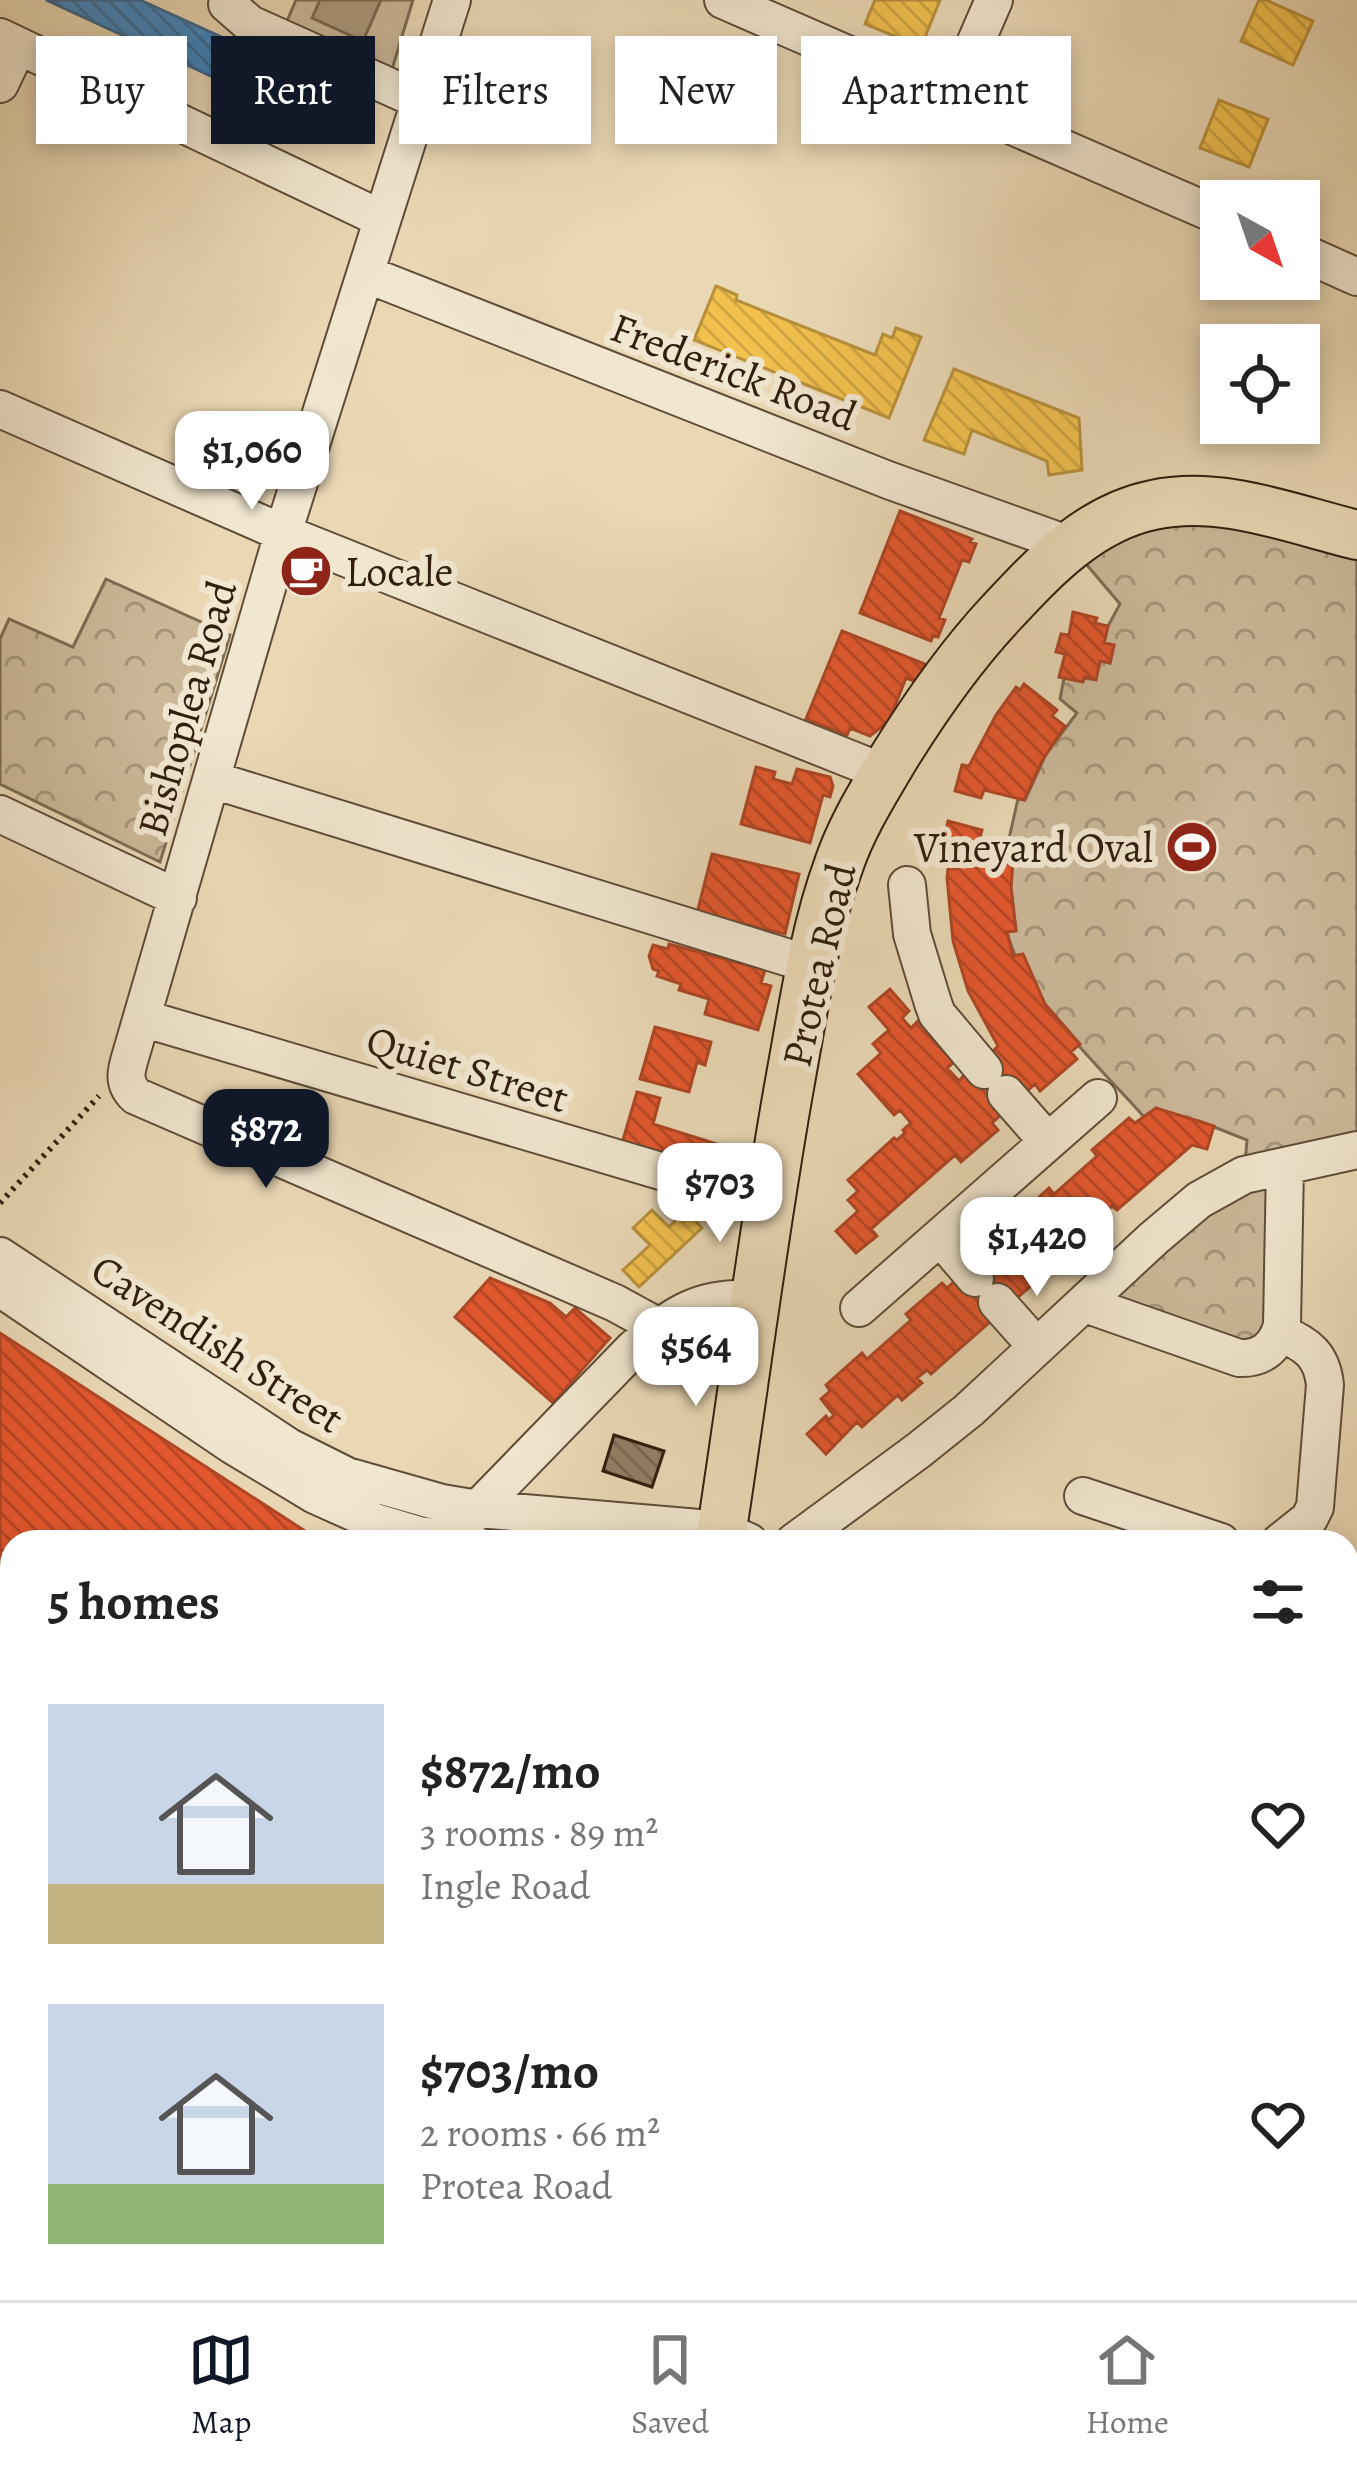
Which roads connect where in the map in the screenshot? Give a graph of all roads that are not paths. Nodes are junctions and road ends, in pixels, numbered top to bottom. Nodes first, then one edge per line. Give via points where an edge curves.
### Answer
1 (452, 0) edge
2 (723, 0) edge
3 (994, 0) edge
4 (227, 4) dead end
5 (440, 36) edge
6 (806, 36) edge
7 (978, 36) edge
8 (9, 41) edge
9 (0, 84) edge
10 (399, 91) edge
11 (405, 144) edge
12 (1054, 144) edge
13 (1200, 208) edge
14 (382, 219) junction
15 (1320, 260) edge
16 (366, 274) junction
17 (1357, 277) edge
18 (0, 410) edge
19 (284, 533) junction
20 (1357, 536) edge
21 (1070, 545) junction
22 (885, 773) junction
23 (213, 780) junction
24 (0, 814) edge
25 (907, 885) dead end
26 (178, 898) junction
27 (812, 965) junction
28 (142, 1018) junction
29 (1098, 1098) dead end
30 (1048, 1142) junction
31 (1357, 1150) edge
32 (1285, 1166) junction
33 (769, 1203) junction
34 (940, 1237) junction
35 (0, 1256) edge
36 (0, 1288) edge
37 (755, 1299) junction
38 (1085, 1304) junction
39 (860, 1308) dead end
40 (659, 1327) junction
41 (1280, 1333) junction
42 (1037, 1347) junction
43 (232, 1445) junction
44 (248, 1494) dead end
45 (1083, 1496) dead end
46 (404, 1530) edge
47 (459, 1530) edge
48 (464, 1530) edge
49 (731, 1530) edge
50 (810, 1530) edge
51 (1185, 1530) edge
52 (1295, 1530) edge

1 - 5 street, Bishoplea Road
2 - 6 street
3 - 7 street
4 - 10 street via 250,24
8 - 9 street
8 - 14 street
11 - 14 street, Bishoplea Road
12 - 13 street
14 - 16 street, Bishoplea Road
15 - 17 street
16 - 19 street, Bishoplea Road
16 - 21 street, Frederick Road
18 - 19 street
19 - 22 street
19 - 23 street, Bishoplea Road
20 - 21 main road, Protea Road via 1191,500 1127,512
21 - 22 main road, Protea Road via 970,647
22 - 27 main road, Protea Road via 838,865
23 - 26 street, Bishoplea Road
23 - 27 street
24 - 26 street
25 - 30 street via 912,934 938,1014
26 - 28 street, Bishoplea Road
27 - 33 main road, Protea Road
28 - 33 street, Quiet Street
28 - 40 street, Bishoplea Road via 126,1072 129,1089 119,1095
29 - 30 street
30 - 34 street
31 - 32 street
32 - 38 street via 1244,1175 1199,1200
32 - 41 street
33 - 37 main road, Protea Road
34 - 39 street
34 - 42 street
35 - 47 street, Cavendish Street via 302,1454 442,1503
36 - 43 street, Cavendish Street
37 - 40 street via 718,1298
37 - 49 main road, Protea Road
38 - 41 street via 1238,1358 1261,1355
38 - 42 street
40 - 48 street
41 - 52 street via 1313,1352 1325,1385 1316,1508
42 - 50 street via 969,1410
43 - 44 street via 249,1470
43 - 46 street, Cavendish Street via 315,1495
45 - 51 street

